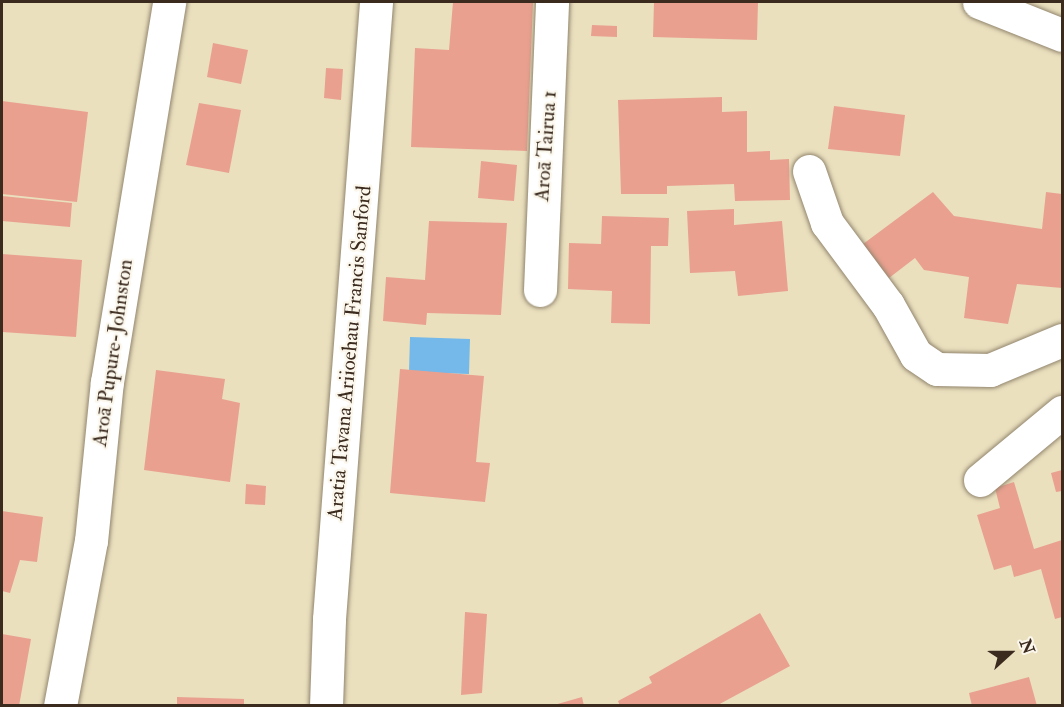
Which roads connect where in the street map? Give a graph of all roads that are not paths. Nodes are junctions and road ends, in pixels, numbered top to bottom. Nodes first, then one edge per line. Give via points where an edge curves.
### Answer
1 (169, 2) edge
2 (376, 2) edge
3 (552, 2) edge
4 (979, 2) edge
5 (1062, 35) edge
6 (809, 171) dead end
7 (540, 290) dead end
8 (1062, 340) edge
9 (1062, 412) edge
10 (980, 480) dead end
11 (60, 705) edge
12 (326, 705) edge

1 - 11 street, Aroā Pupure-Johnston via 108,382 91,541
2 - 12 street, Aratia Tavana Ariioehau Francis Sanford via 329,619
3 - 7 street, Aroā Tairua 1
4 - 5 street
6 - 8 street via 827,224 888,305 916,355 937,369 990,370
9 - 10 street

